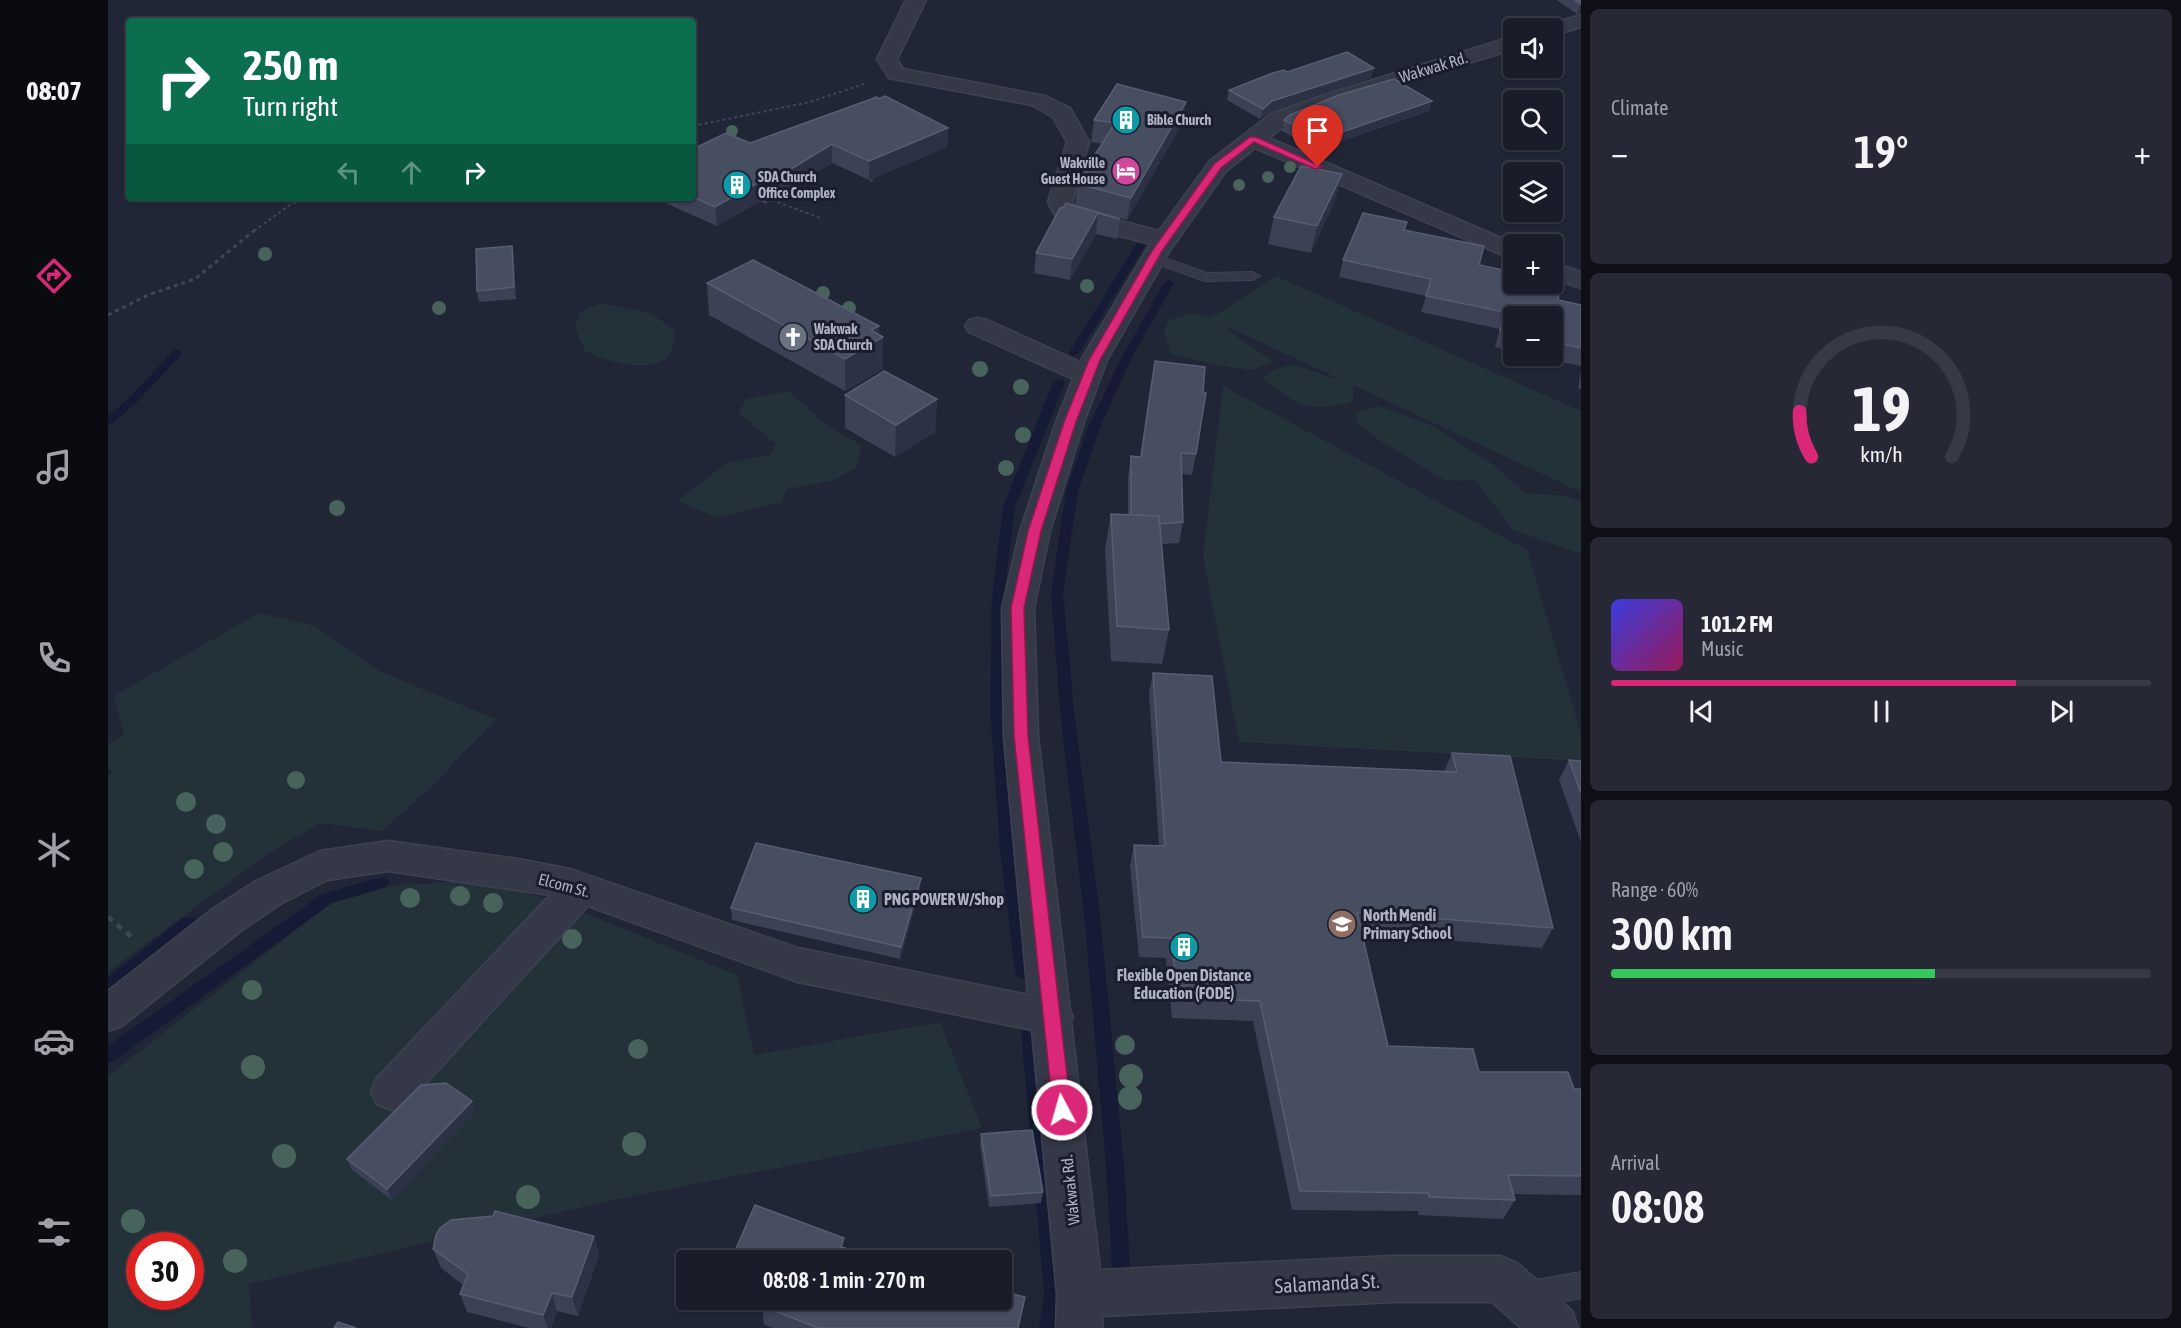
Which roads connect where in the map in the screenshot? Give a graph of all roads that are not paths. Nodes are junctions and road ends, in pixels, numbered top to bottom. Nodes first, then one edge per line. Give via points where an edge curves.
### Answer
1 (916, 0) edge
2 (1581, 21) edge
3 (1563, 27) edge
4 (1503, 45) edge
5 (1253, 139) junction
6 (1503, 248) edge
7 (1159, 249) junction
8 (1563, 274) edge
9 (1253, 276) dead end
10 (1581, 281) edge
11 (978, 326) dead end
12 (1088, 376) junction
13 (581, 888) junction
14 (108, 1014) edge
15 (1053, 1017) junction
16 (392, 1091) dead end
17 (1581, 1285) edge
18 (1520, 1297) junction
19 (1080, 1311) edge
20 (1555, 1328) edge

1 - 7 street via 887,59 896,74 1038,100 1062,113 1078,142 1060,202 1065,214
2 - 3 street
4 - 5 street, Wakwak Rd. via 1329,100 1280,119
5 - 6 street
5 - 7 street, Wakwak Rd. via 1218,166
7 - 9 lane via 1206,277
7 - 12 street, Wakwak Rd.
8 - 10 street
11 - 12 street
12 - 15 street, Wakwak Rd. via 1035,531 1018,608 1021,736
13 - 14 street, Elcom St. via 518,874 388,856 320,866 228,919
13 - 15 street, Elcom St. via 798,965
13 - 16 street
15 - 19 street, Wakwak Rd.
17 - 18 lane
18 - 19 street, Salamanda St. via 1501,1280 1393,1279
18 - 20 street, Salamanda St.

